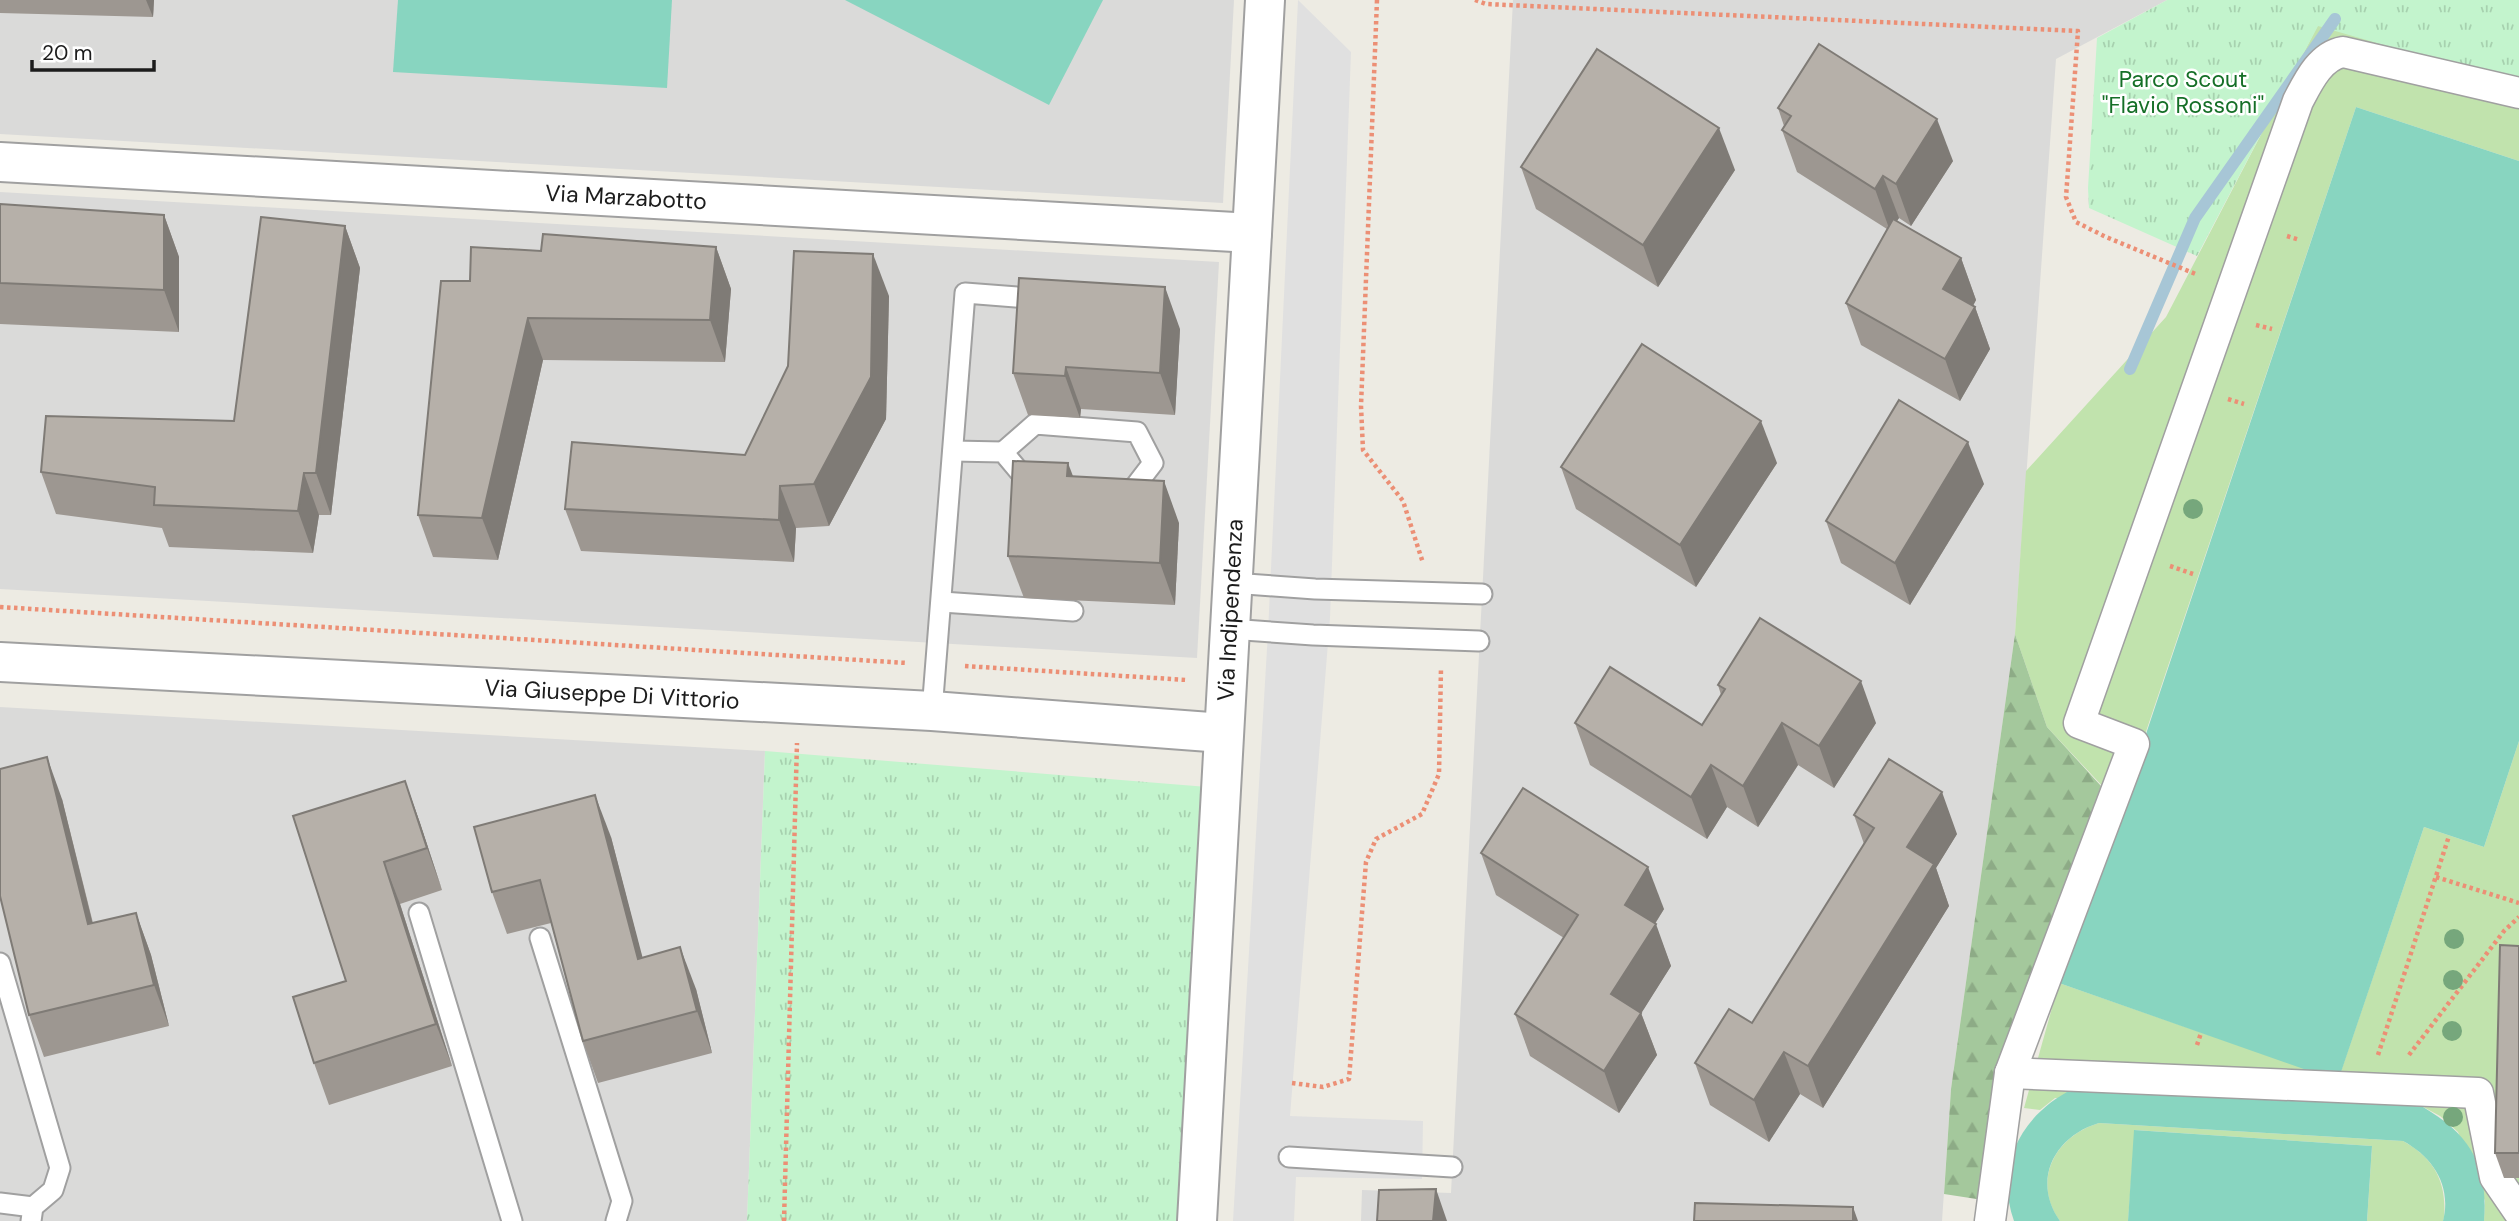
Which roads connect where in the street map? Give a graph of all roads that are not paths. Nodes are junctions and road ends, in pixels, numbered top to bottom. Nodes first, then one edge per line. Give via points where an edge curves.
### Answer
1 (1265, 0) edge
2 (2519, 93) edge
3 (0, 162) edge
4 (1252, 233) junction
5 (1060, 300) edge
6 (953, 451) junction
7 (1003, 453) junction
8 (1054, 486) edge
9 (1105, 491) edge
10 (1232, 583) junction
11 (1482, 594) dead end
12 (942, 602) junction
13 (1073, 611) dead end
14 (1229, 629) junction
15 (1479, 641) dead end
16 (0, 662) edge
17 (932, 711) junction
18 (1223, 733) junction
19 (419, 914) dead end
20 (540, 938) edge
21 (0, 963) edge
22 (2010, 1073) junction
23 (1289, 1157) dead end
24 (1452, 1167) dead end
25 (0, 1203) edge
26 (2519, 1212) edge
27 (32, 1214) edge
28 (512, 1221) edge
29 (616, 1221) edge
30 (1197, 1221) edge
31 (1990, 1221) edge

1 - 4 street, Via Indipendenza
2 - 22 street via 2343,52 2334,54 2313,74 2298,100 2079,723 2134,744
3 - 4 street, Via Marzabotto
4 - 10 street, Via Indipendenza
5 - 6 lane via 965,293
6 - 7 lane
6 - 12 lane
7 - 8 lane via 1029,484
7 - 9 lane via 1035,424 1138,432 1153,463 1130,493
10 - 11 lane
10 - 14 street, Via Indipendenza
12 - 13 lane
12 - 17 lane
14 - 15 lane
14 - 18 street, Via Indipendenza
16 - 17 street, Via Giuseppe Di Vittorio
17 - 18 street, Via Giuseppe Di Vittorio
18 - 30 street, Via Indipendenza
19 - 28 lane
20 - 29 lane via 622,1201
21 - 27 lane via 60,1168 53,1190
22 - 26 street via 2478,1094 2495,1177
22 - 31 street
23 - 24 lane
25 - 27 lane

